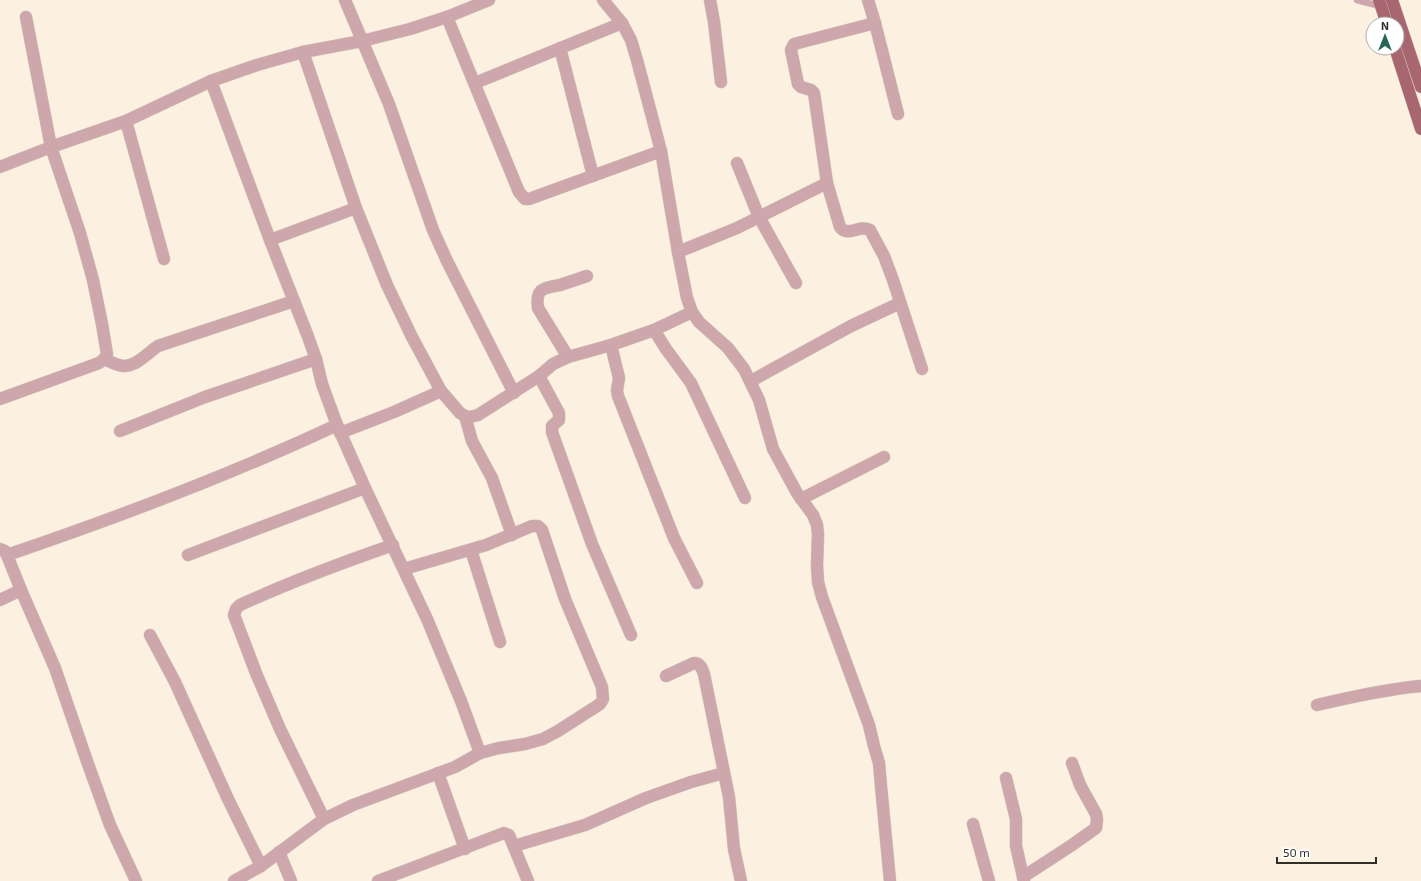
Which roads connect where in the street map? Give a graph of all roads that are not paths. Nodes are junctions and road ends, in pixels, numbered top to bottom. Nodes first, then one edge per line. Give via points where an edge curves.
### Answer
1 (344, 0) edge
2 (489, 0) edge
3 (603, 0) edge
4 (710, 0) edge
5 (868, 0) edge
6 (1356, 0) edge
7 (1392, 0) edge
8 (1380, 3) edge
9 (26, 16) dead end
10 (1384, 16) edge
11 (447, 17) junction
12 (622, 23) junction
13 (875, 23) junction
14 (362, 41) junction
15 (560, 48) junction
16 (303, 52) junction
17 (1398, 56) edge
18 (211, 81) junction
19 (475, 82) junction
20 (721, 82) dead end
21 (1421, 87) edge
22 (898, 114) dead end
23 (126, 121) junction
24 (1421, 128) edge
25 (51, 146) junction
26 (661, 151) junction
27 (737, 163) dead end
28 (0, 167) edge
29 (593, 176) junction
30 (828, 183) junction
31 (356, 208) junction
32 (759, 217) junction
33 (270, 240) junction
34 (678, 252) junction
35 (164, 259) dead end
36 (587, 276) dead end
37 (796, 283) dead end
38 (294, 301) junction
39 (900, 303) junction
40 (692, 312) junction
41 (654, 330) junction
42 (611, 345) junction
43 (568, 356) junction
44 (104, 359) junction
45 (316, 359) junction
46 (922, 369) dead end
47 (539, 376) junction
48 (751, 381) junction
49 (441, 391) junction
50 (514, 393) junction
51 (0, 399) edge
52 (464, 416) junction
53 (339, 429) junction
54 (120, 431) dead end
55 (884, 457) dead end
56 (365, 488) junction
57 (745, 498) dead end
58 (801, 499) junction
59 (512, 535) junction
60 (393, 545) junction
61 (471, 550) junction
62 (4, 552) edge
63 (188, 555) dead end
64 (404, 569) junction
65 (697, 583) dead end
66 (21, 590) junction
67 (0, 600) edge
68 (150, 635) dead end
69 (631, 635) dead end
70 (500, 642) dead end
71 (666, 676) dead end
72 (1421, 686) edge
73 (1317, 705) dead end
74 (480, 753) junction
75 (1072, 763) dead end
76 (438, 773) junction
77 (724, 773) junction
78 (1006, 778) dead end
79 (324, 819) junction
80 (973, 824) dead end
81 (514, 846) junction
82 (464, 849) junction
83 (279, 852) junction
84 (262, 866) junction
85 (1023, 879) edge
86 (136, 881) edge
87 (234, 881) edge
88 (291, 881) edge
89 (378, 881) edge
90 (528, 881) edge
91 (741, 881) edge
92 (890, 881) edge
93 (989, 881) edge

1 - 14 street
2 - 11 street
3 - 12 street
4 - 20 street
5 - 13 street
6 - 8 lane
7 - 21 main road
8 - 10 main road
9 - 25 street
11 - 14 street
11 - 19 street
12 - 15 street
12 - 26 street via 638,60
13 - 22 street
13 - 30 street via 794,44 791,50 798,84 814,93
14 - 16 street
14 - 50 street via 389,104 433,230
15 - 19 street
15 - 29 street
16 - 18 street
16 - 31 street
17 - 24 main road
18 - 23 street
18 - 33 street
19 - 29 street via 521,196 529,199
23 - 25 street
23 - 35 street
25 - 28 street
25 - 44 street via 93,280 107,347
26 - 29 street
26 - 34 street
27 - 32 street
30 - 32 street
30 - 39 street via 842,231 863,228 870,230 884,256
31 - 33 street
31 - 49 street via 387,285
32 - 34 street
32 - 37 street
33 - 38 street
34 - 40 street
36 - 43 street via 544,288 538,294 538,308
38 - 44 street via 158,346 138,362 128,366 120,366
38 - 45 street
39 - 46 street
39 - 48 street via 851,326
40 - 41 street
40 - 48 street via 699,322 728,348
41 - 42 street
41 - 57 street via 691,383
42 - 43 street
42 - 65 street via 618,378 618,396 674,538
43 - 47 street
44 - 51 street
45 - 53 street via 322,384
45 - 54 street via 205,397
47 - 50 street
47 - 69 street via 559,414 559,420 552,426 552,432 592,544
48 - 58 street via 773,449
49 - 52 street
49 - 53 street via 394,412
50 - 52 street via 478,415
52 - 59 street via 472,441 492,478
53 - 56 street
53 - 62 street via 72,533
55 - 58 street
56 - 60 street
56 - 63 street
58 - 92 street via 817,524 818,582 869,725 879,763
59 - 61 street
59 - 74 street via 532,526 538,526 542,530 565,600 603,694 600,704 543,739
60 - 64 street
60 - 79 street via 279,587 240,605 234,615 280,729
61 - 64 street
61 - 70 street
62 - 66 street
64 - 74 street via 444,658
66 - 67 street
66 - 86 street via 56,668 108,818
68 - 84 street via 176,682 228,799
71 - 77 street via 694,663 700,666 710,699
72 - 73 street via 1369,693
74 - 76 street
75 - 85 street via 1080,785 1096,814 1096,828
76 - 79 street via 352,805
76 - 82 street
77 - 81 street via 646,798 585,825
77 - 91 street
78 - 85 street via 1016,818 1016,846
79 - 83 street
80 - 93 street
81 - 82 street via 509,835 504,833
81 - 90 street
82 - 89 street
83 - 84 street
83 - 88 street
84 - 87 street

